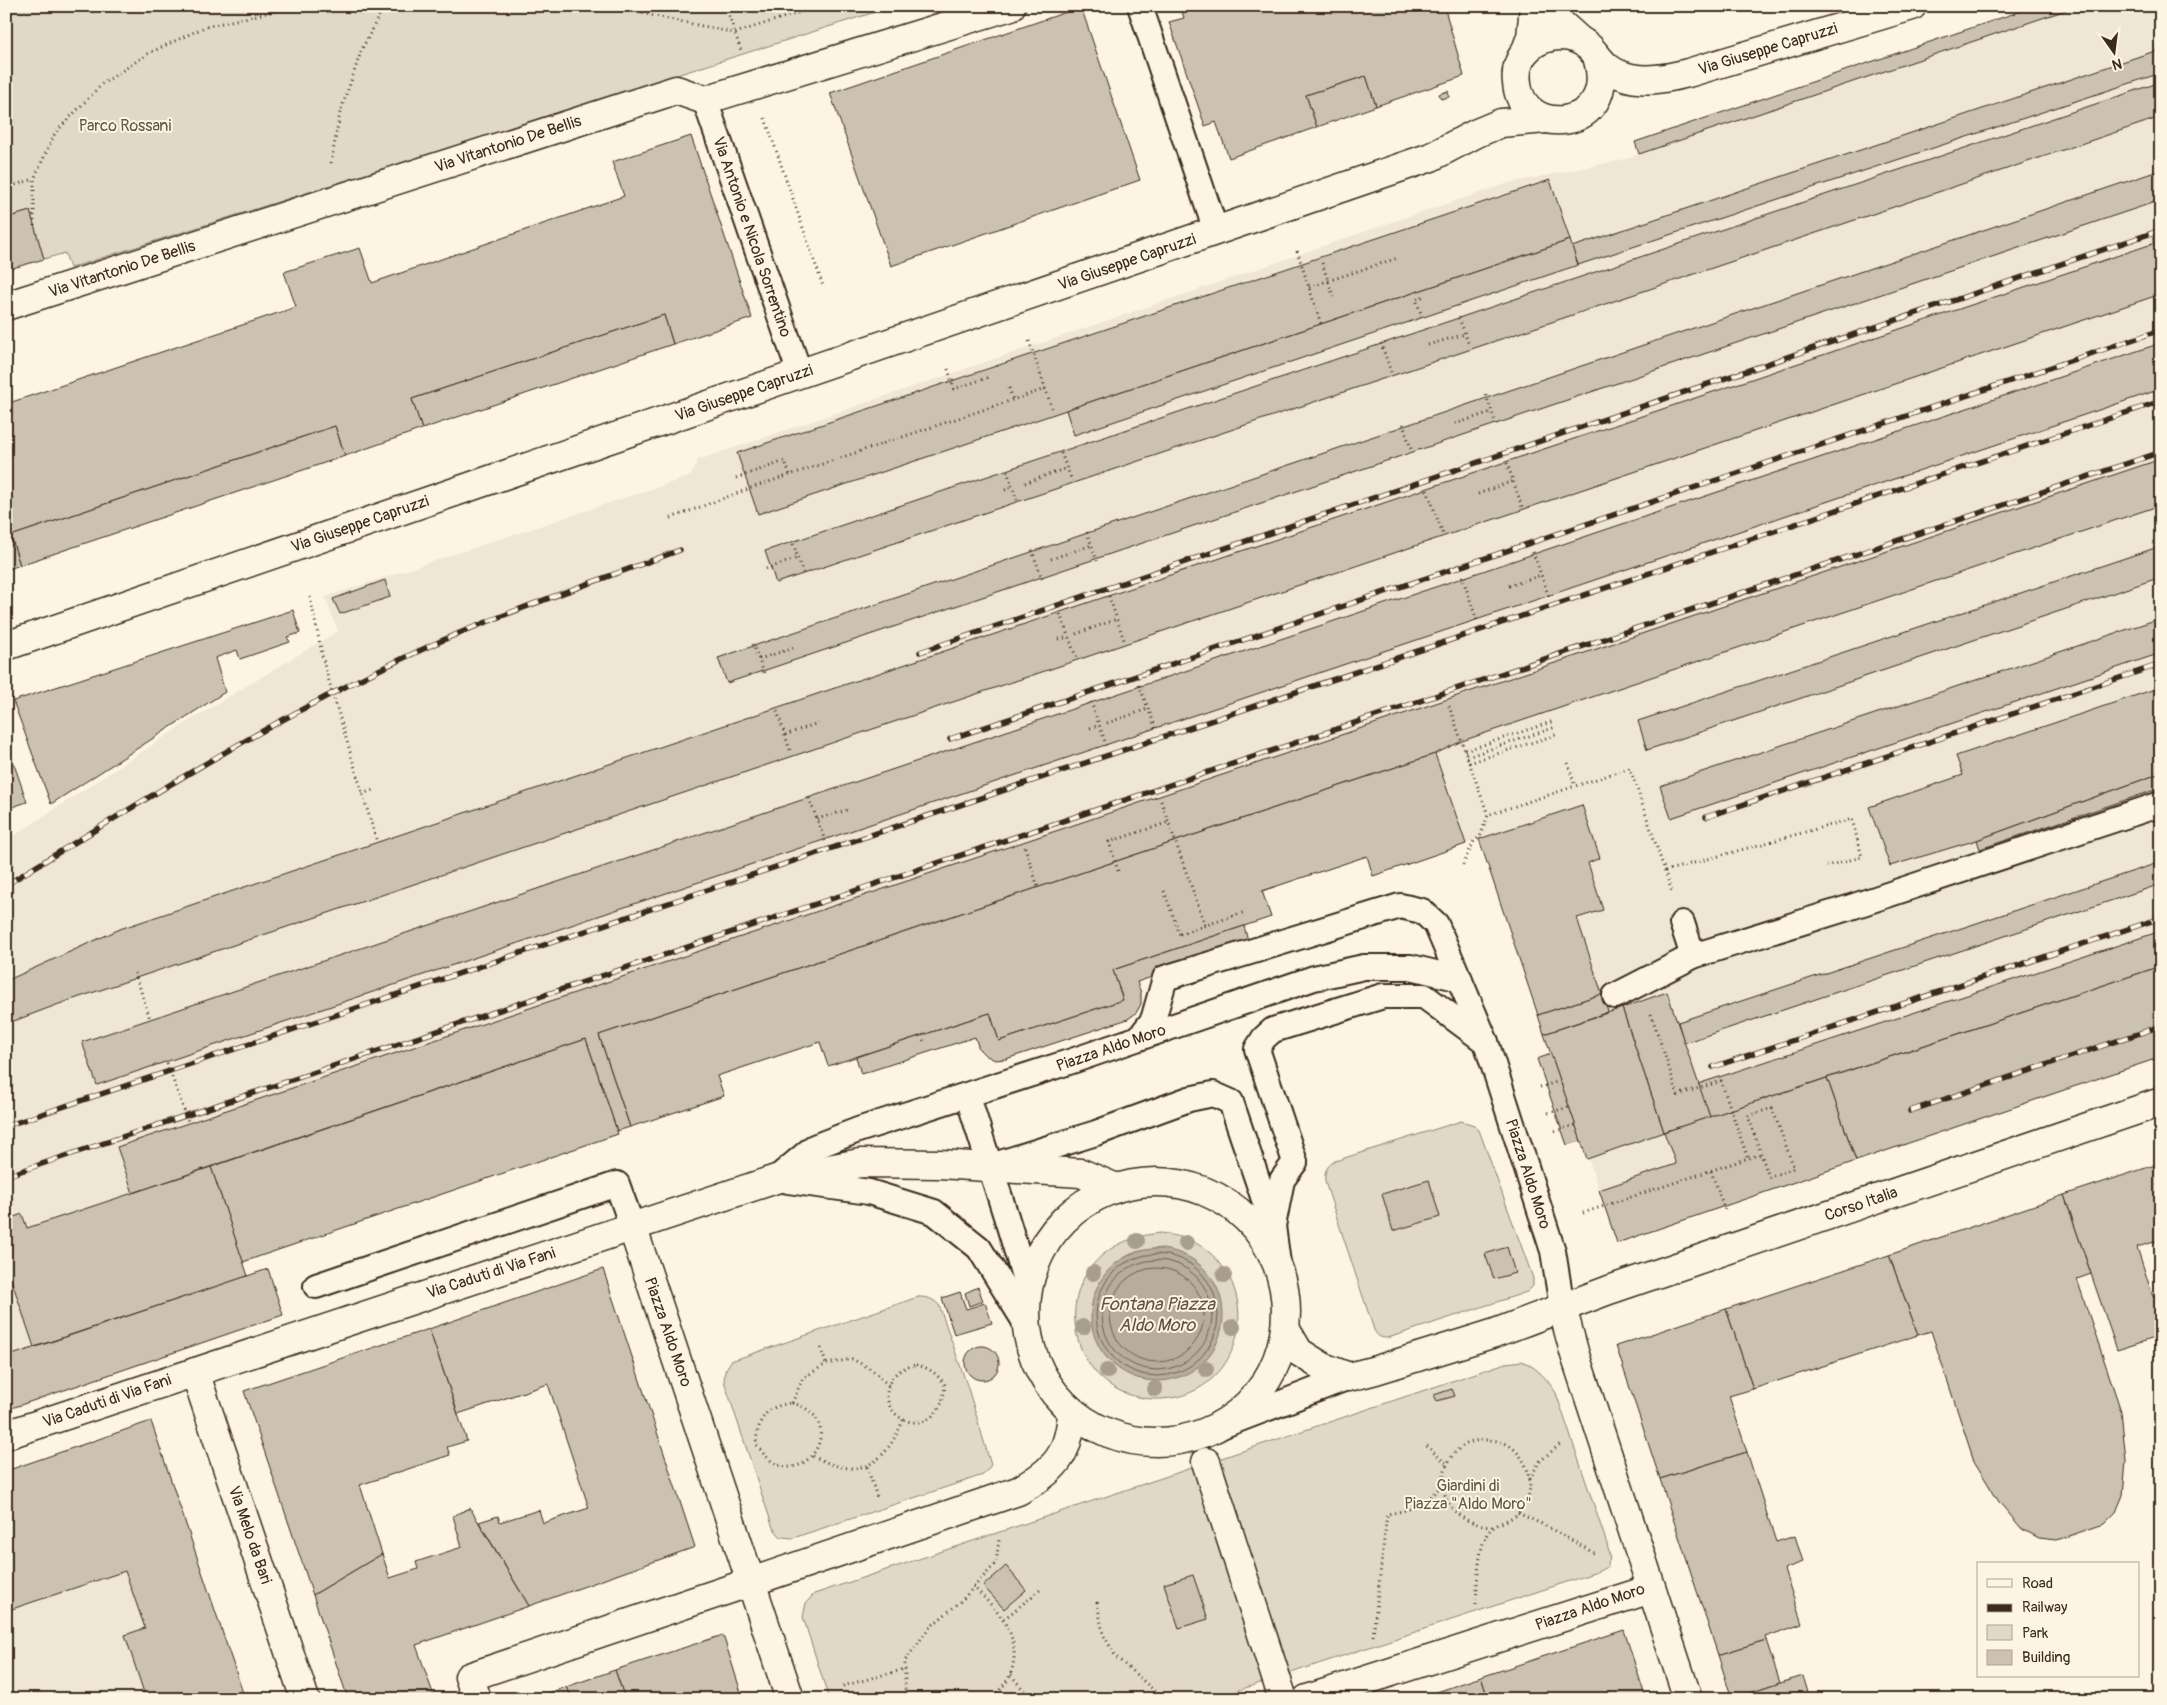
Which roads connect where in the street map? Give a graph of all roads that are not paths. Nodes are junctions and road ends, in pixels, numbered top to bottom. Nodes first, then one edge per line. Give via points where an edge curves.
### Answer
1 (1011, 6) edge
2 (1140, 6) edge
3 (1534, 6) edge
4 (1550, 6) edge
5 (1912, 6) edge
6 (1578, 39) junction
7 (1526, 50) junction
8 (1598, 60) junction
9 (1516, 76) junction
10 (1651, 79) junction
11 (705, 100) junction
12 (1586, 111) junction
13 (1546, 119) junction
14 (1478, 133) junction
15 (1216, 232) junction
16 (6, 306) edge
17 (800, 374) junction
18 (6, 646) edge
19 (2161, 804) edge
20 (1682, 923) dead end
21 (1693, 956) junction
22 (1460, 979) junction
23 (1615, 996) dead end
24 (1139, 1038) junction
25 (1495, 1038) junction
26 (968, 1096) junction
27 (2161, 1102) edge
28 (1302, 1160) junction
29 (990, 1167) junction
30 (1256, 1176) junction
31 (776, 1179) junction
32 (1114, 1187) junction
33 (632, 1226) junction
34 (1273, 1226) junction
35 (1278, 1263) junction
36 (316, 1286) dead end
37 (1027, 1288) junction
38 (1562, 1307) junction
39 (1025, 1322) junction
40 (1286, 1330) junction
41 (195, 1372) junction
42 (1349, 1377) junction
43 (1072, 1412) junction
44 (6, 1435) edge
45 (1198, 1435) junction
46 (1206, 1462) dead end
47 (751, 1582) junction
48 (1651, 1588) junction
49 (305, 1699) edge
50 (476, 1699) edge
51 (790, 1699) edge
52 (1283, 1699) edge
53 (1307, 1699) edge
54 (1688, 1699) edge

1 - 11 street
2 - 15 lane
3 - 7 street, Via Giuseppe Capruzzi
4 - 6 street, Via Giuseppe Capruzzi via 1558,22
5 - 10 street, Via Giuseppe Capruzzi via 1688,73
6 - 7 street via 1550,36
6 - 8 street, Via Giuseppe Capruzzi
7 - 9 street, Via Giuseppe Capruzzi
8 - 10 street, Via Giuseppe Capruzzi via 1623,76
8 - 12 street via 1602,73 1601,87
9 - 13 street via 1517,90 1524,103
9 - 14 street, Via Giuseppe Capruzzi via 1514,89 1505,106
10 - 12 street, Via Giuseppe Capruzzi via 1618,90
11 - 16 street, Via Vitantonio De Bellis via 676,90
11 - 17 lane, Via Antonio e Nicola Sorrentino
12 - 13 street, Via Giuseppe Capruzzi via 1560,121
13 - 14 street, Via Giuseppe Capruzzi via 1501,123
14 - 15 street, Via Giuseppe Capruzzi via 1432,158
15 - 17 street, Via Giuseppe Capruzzi
17 - 18 street, Via Giuseppe Capruzzi
19 - 21 lane
20 - 21 lane
21 - 23 lane
22 - 24 lane, Piazza Aldo Moro via 1411,967 1341,970
22 - 24 lane, Piazza Aldo Moro via 1436,924 1422,911 1400,906 1165,978 1153,1020
22 - 25 lane, Piazza Aldo Moro
24 - 26 lane, Piazza Aldo Moro
25 - 28 lane via 1424,996 1383,996 1273,1030 1257,1049
25 - 38 lane, Piazza Aldo Moro via 1553,1251
26 - 29 lane
26 - 31 lane, Piazza Aldo Moro via 814,1147
27 - 38 street, Corso Italia
28 - 30 lane
28 - 34 lane via 1282,1180
29 - 30 lane via 1189,1099 1213,1094 1231,1102
29 - 31 street, Piazza Aldo Moro via 860,1163
29 - 32 street, Piazza Aldo Moro via 1081,1173
29 - 37 lane
30 - 34 lane
31 - 33 street, Piazza Aldo Moro
31 - 39 lane via 869,1192 934,1212 979,1248
32 - 35 street via 1153,1180 1192,1186 1229,1202 1258,1229
32 - 37 street via 1083,1203 1057,1226 1038,1255
33 - 36 lane via 617,1184
33 - 41 street, Via Caduti di Via Fani
33 - 47 street, Piazza Aldo Moro
34 - 35 lane
35 - 40 street via 1286,1296
37 - 39 street
38 - 42 street via 1495,1333
38 - 48 street, Piazza Aldo Moro
39 - 43 street via 1033,1356 1048,1386
40 - 42 street via 1299,1352
40 - 45 street via 1279,1357 1266,1384 1247,1406 1224,1423
41 - 44 street, Via Caduti di Via Fani
41 - 49 street, Via Melo da Bari
42 - 45 lane
43 - 45 street via 1101,1430 1134,1440 1177,1441
43 - 47 street via 1070,1434 1062,1455 1044,1477 1018,1491
46 - 52 street
47 - 50 street via 469,1677
47 - 51 street, Piazza Aldo Moro
48 - 53 street, Piazza Aldo Moro
48 - 54 street

